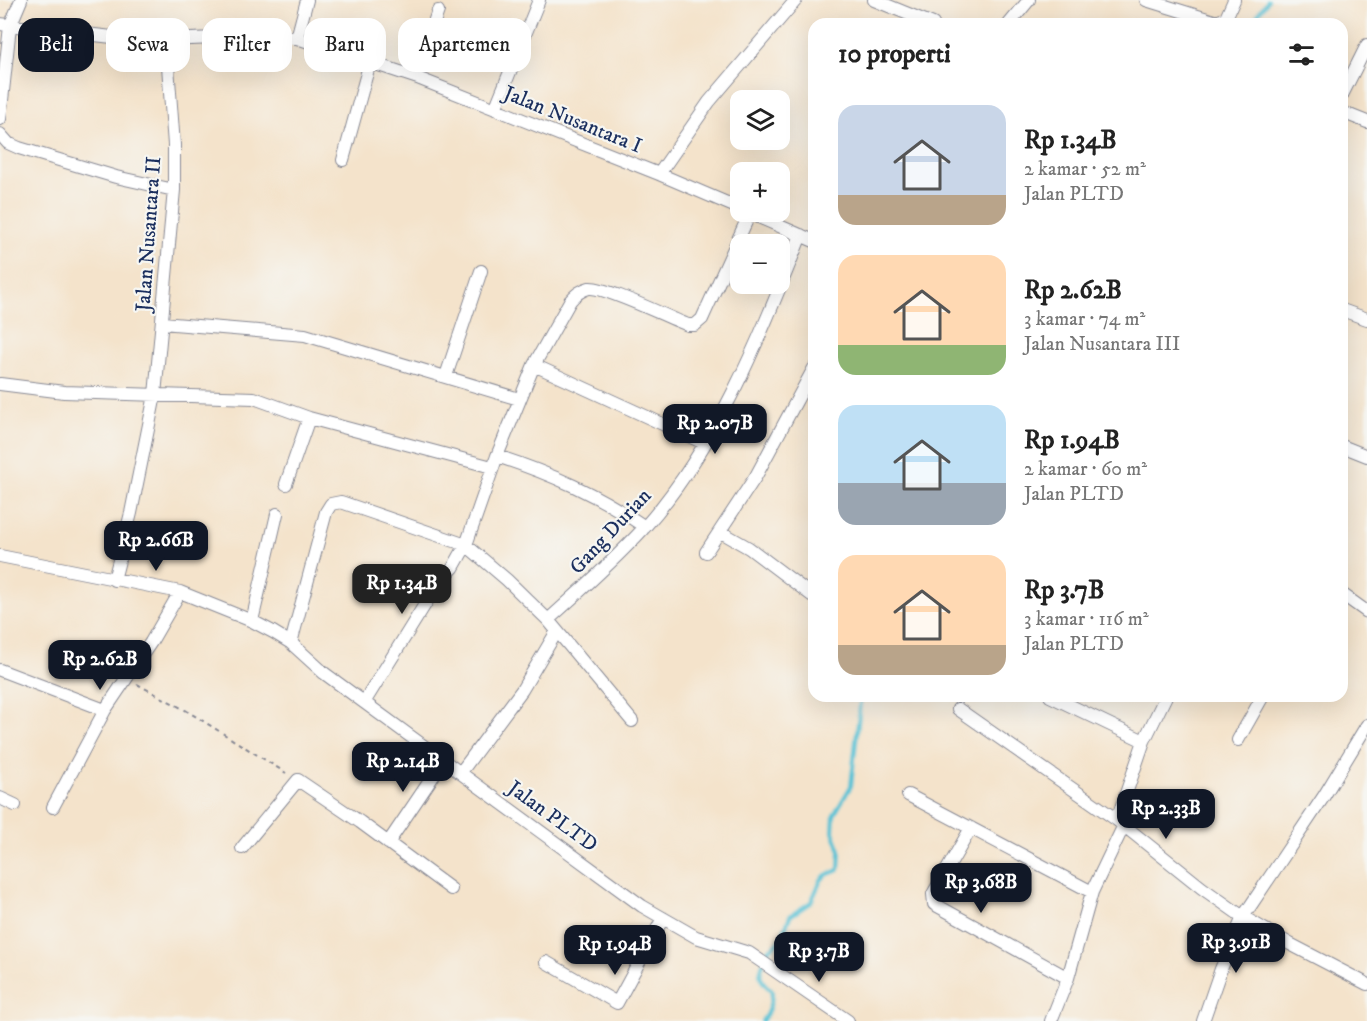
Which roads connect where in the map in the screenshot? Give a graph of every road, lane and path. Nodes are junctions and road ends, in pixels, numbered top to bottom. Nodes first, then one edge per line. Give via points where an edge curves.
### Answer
1 (21, 0) edge
2 (307, 0) edge
3 (539, 0) edge
4 (796, 0) edge
5 (874, 0) edge
6 (1029, 0) edge
7 (1146, 0) edge
8 (1234, 0) edge
9 (438, 11) dead end
10 (918, 18) edge
11 (1014, 18) edge
12 (1204, 18) edge
13 (1226, 18) edge
14 (5, 25) edge
15 (106, 34) edge
16 (297, 38) junction
17 (190, 39) edge
18 (304, 40) edge
19 (1367, 45) edge
20 (386, 67) edge
21 (168, 72) edge
22 (367, 72) edge
23 (415, 77) junction
24 (1348, 82) edge
25 (495, 109) junction
26 (1348, 114) edge
27 (0, 119) edge
28 (1367, 122) edge
29 (0, 134) edge
30 (343, 160) dead end
31 (659, 174) junction
32 (174, 190) junction
33 (730, 204) edge
34 (741, 222) edge
35 (771, 222) edge
36 (801, 235) junction
37 (808, 238) edge
38 (481, 272) dead end
39 (1348, 312) edge
40 (1367, 319) edge
41 (162, 323) junction
42 (534, 365) junction
43 (446, 376) junction
44 (808, 379) edge
45 (0, 384) edge
46 (155, 395) junction
47 (519, 399) junction
48 (309, 418) junction
49 (704, 443) junction
50 (1348, 448) edge
51 (1367, 456) edge
52 (495, 461) junction
53 (286, 484) dead end
54 (277, 514) dead end
55 (645, 527) junction
56 (721, 532) junction
57 (466, 545) junction
58 (706, 552) dead end
59 (0, 556) edge
60 (114, 580) junction
61 (180, 592) junction
62 (808, 592) edge
63 (1348, 598) edge
64 (1367, 612) edge
65 (548, 620) junction
66 (252, 621) junction
67 (557, 631) junction
68 (291, 643) junction
69 (0, 670) edge
70 (126, 679) junction
71 (365, 701) junction
72 (1063, 702) edge
73 (1163, 702) edge
74 (1260, 702) edge
75 (958, 709) dead end
76 (105, 710) junction
77 (632, 721) dead end
78 (1367, 725) edge
79 (1238, 740) dead end
80 (1144, 741) junction
81 (444, 760) junction
82 (461, 772) junction
83 (298, 780) junction
84 (908, 795) dead end
85 (0, 798) edge
86 (15, 805) dead end
87 (53, 807) dead end
88 (1120, 822) junction
89 (971, 828) junction
90 (388, 843) junction
91 (242, 848) dead end
92 (451, 890) dead end
93 (1092, 892) junction
94 (1243, 917) junction
95 (663, 918) junction
96 (546, 962) dead end
97 (1068, 978) junction
98 (1367, 984) edge
99 (848, 1021) edge
100 (1051, 1021) edge
101 (1203, 1021) edge

1 - 14 street
2 - 16 street
3 - 25 street
4 - 31 street via 709,102
5 - 10 street
6 - 11 street
7 - 12 street
8 - 13 street
9 - 23 street
14 - 15 street, Jalan Nusantara I
14 - 27 street
16 - 17 street, Jalan Nusantara I
16 - 18 street, Jalan Nusantara I
19 - 24 street
20 - 23 street, Jalan Nusantara I
21 - 32 street, Jalan Nusantara II
22 - 30 street
23 - 25 street, Jalan Nusantara I
25 - 31 street, Jalan Nusantara I
26 - 28 street
29 - 32 street via 19,148
31 - 33 street, Jalan Nusantara I
32 - 41 street, Jalan Nusantara II
34 - 42 street via 699,323 688,325 602,289 586,289 570,301
35 - 36 street, Jalan Nusantara I
36 - 37 street, Jalan Nusantara I
36 - 49 street, Gang Durian via 732,395
38 - 43 street
39 - 40 street
41 - 43 street via 305,335
41 - 46 street, Jalan Nusantara II
42 - 47 street
42 - 49 street
43 - 47 street
44 - 56 street
45 - 46 street via 64,392
46 - 48 street via 254,399
46 - 60 street, Jalan Nusantara II
47 - 52 street
48 - 52 street
48 - 53 street
49 - 55 street, Gang Durian
50 - 51 street
52 - 55 street via 558,477 612,504
52 - 57 street
54 - 66 street
55 - 65 street, Gang Durian
56 - 58 street
56 - 62 street
57 - 65 street
57 - 68 street via 334,502 326,512
57 - 71 street
59 - 60 street, Jalan PLTD
60 - 61 street, Jalan PLTD
61 - 66 street, Jalan PLTD
61 - 70 street
63 - 64 street
65 - 67 street
66 - 68 street, Jalan PLTD
67 - 77 street
67 - 82 street via 522,690
68 - 71 street, Jalan PLTD via 324,673
69 - 76 street
70 - 76 street
70 - 83 path via 187,711
71 - 81 street, Jalan PLTD
72 - 80 street
73 - 80 street
74 - 79 street
75 - 88 street
76 - 87 street
78 - 94 street
80 - 88 street
81 - 82 street, Jalan PLTD
81 - 90 street
82 - 95 street, Jalan PLTD
83 - 90 street
83 - 91 street
84 - 89 street
85 - 86 street
88 - 93 street
88 - 94 street
89 - 93 street
89 - 97 street via 933,894 934,904
90 - 92 street
93 - 97 street
94 - 98 street
94 - 101 street
95 - 96 street via 617,1002
95 - 99 street, Jalan PLTD via 696,937 749,953
97 - 100 street

